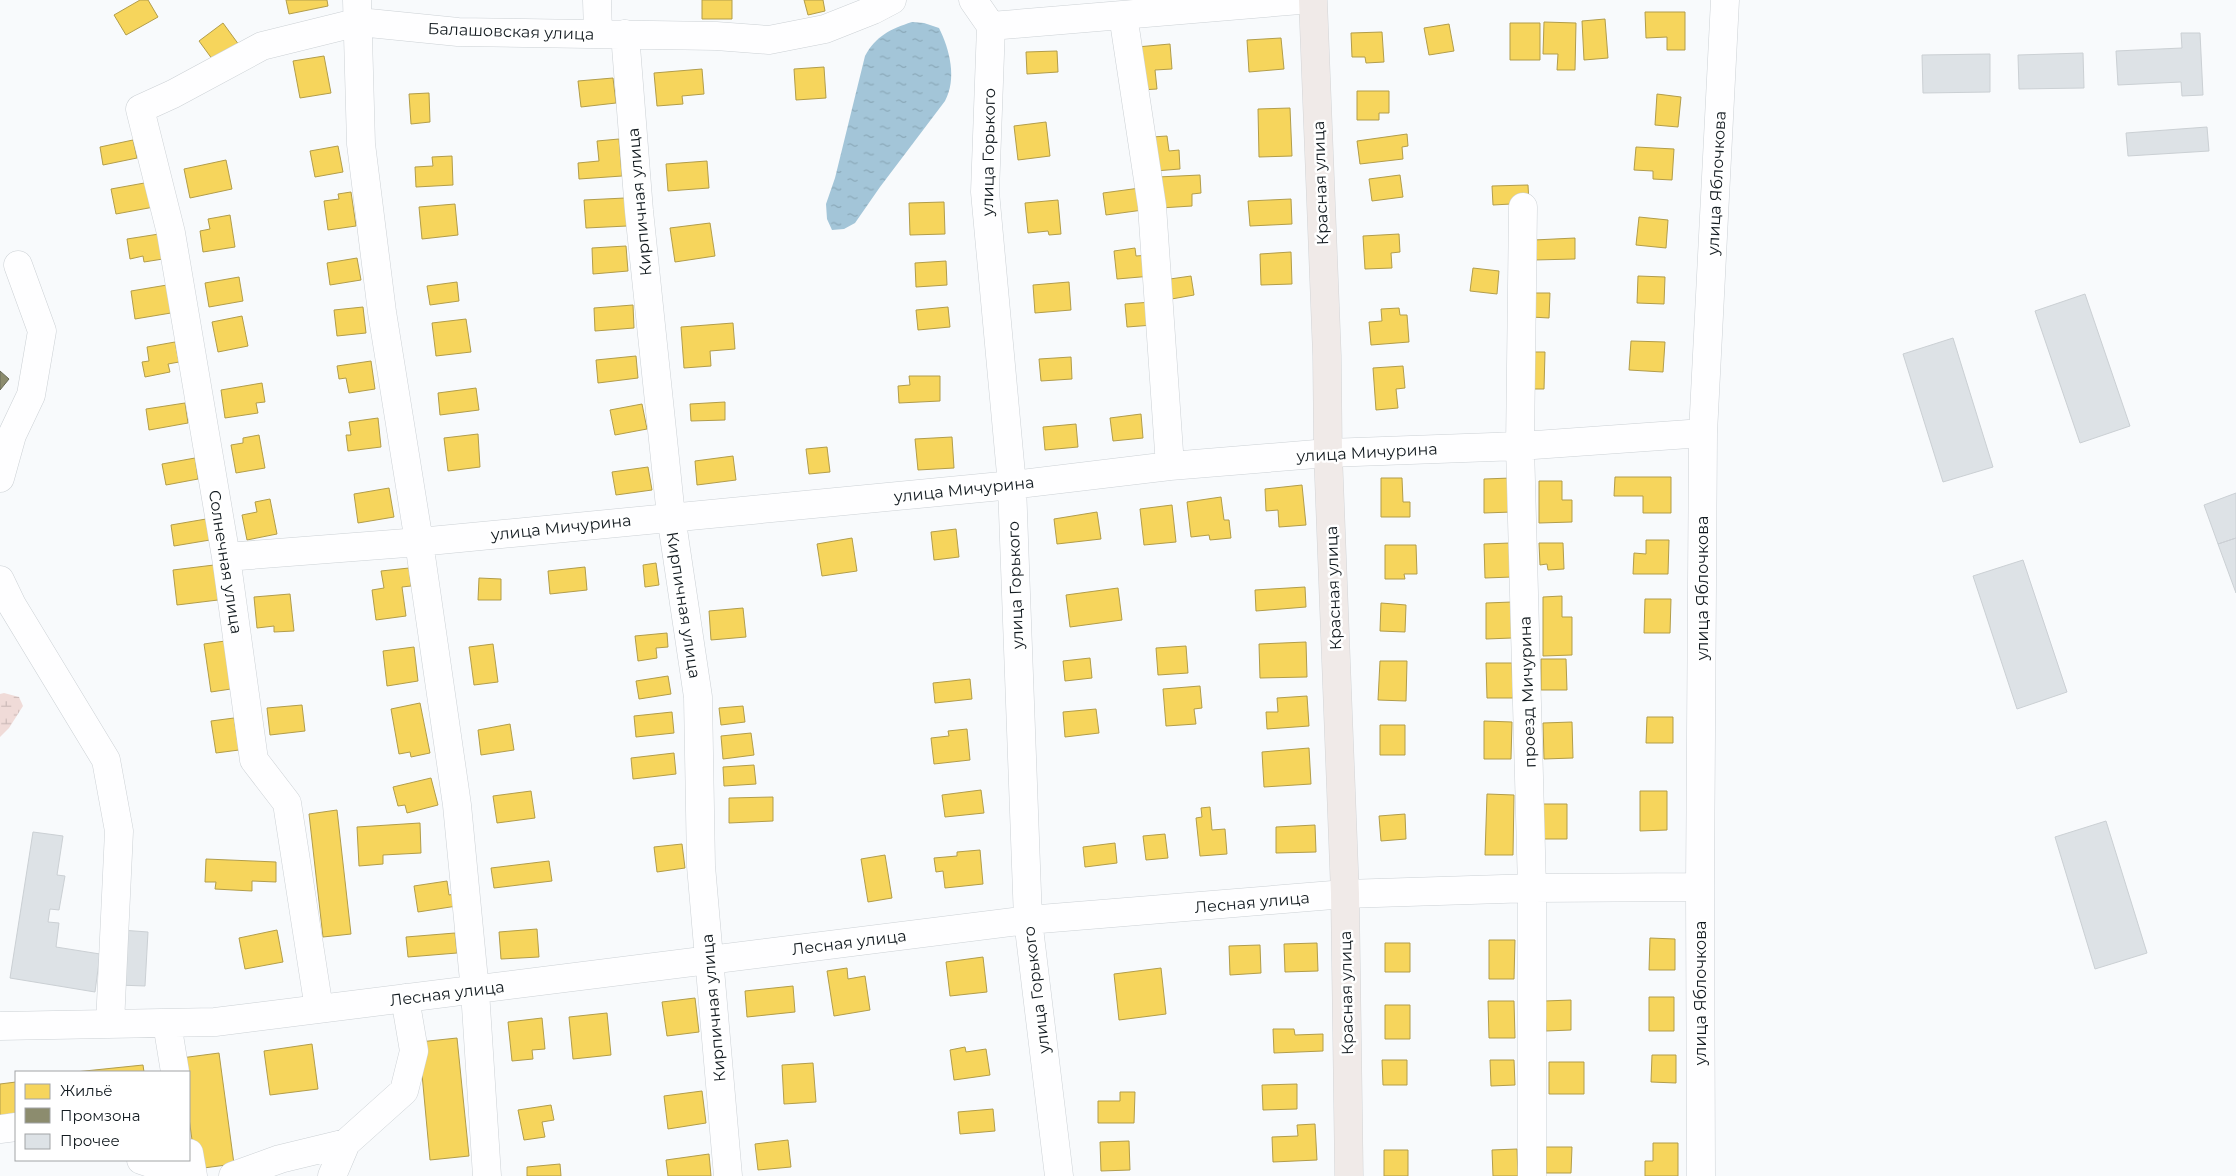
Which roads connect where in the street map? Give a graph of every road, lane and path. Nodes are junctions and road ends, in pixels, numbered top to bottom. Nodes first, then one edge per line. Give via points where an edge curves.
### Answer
1 (597, 0) edge
2 (892, 0) edge
3 (973, 0) edge
4 (1300, 0) edge
5 (1313, 0) edge
6 (1725, 0) edge
7 (358, 11) edge
8 (1123, 14) junction
9 (991, 26) junction
10 (598, 33) junction
11 (625, 34) junction
12 (140, 109) joint
13 (1523, 207) dead end
14 (18, 265) dead end
15 (1703, 433) junction
16 (1520, 446) junction
17 (1328, 453) junction
18 (1170, 466) junction
19 (0, 478) edge
20 (1012, 485) junction
21 (671, 516) junction
22 (419, 542) junction
23 (226, 557) junction
24 (0, 580) edge
25 (1700, 887) junction
26 (1532, 888) junction
27 (1345, 894) junction
28 (1028, 920) junction
29 (709, 960) junction
30 (475, 990) junction
31 (405, 998) junction
32 (319, 1009) junction
33 (167, 1023) junction
34 (110, 1024) junction
35 (0, 1026) edge
36 (175, 1071) edge
37 (15, 1127) edge
38 (0, 1129) edge
39 (346, 1143) junction
40 (190, 1160) edge
41 (144, 1161) edge
42 (176, 1176) edge
43 (193, 1176) edge
44 (233, 1176) edge
45 (332, 1176) edge
46 (487, 1176) edge
47 (728, 1176) edge
48 (1059, 1176) edge
49 (1349, 1176) edge
50 (1532, 1176) edge
51 (1701, 1176) edge

1 - 10 street
2 - 11 street, Балашовская улица via 825,29 769,40
3 - 9 street
4 - 8 street
5 - 17 main road, Красная улица
6 - 15 street, улица Яблочкова
7 - 10 street, Балашовская улица via 458,32
7 - 12 street, Балашовская улица via 262,46
7 - 22 street via 361,144 382,312
8 - 9 street
8 - 18 street via 1152,206
9 - 20 street, улица Горького via 985,192
10 - 11 street, Балашовская улица
11 - 21 street, Кирпичная улица via 639,211
12 - 23 street, Солнечная улица via 170,233
13 - 16 street, проезд Мичурина
14 - 19 street via 42,331 31,395 12,436
15 - 16 street, улица Мичурина
15 - 25 street, улица Яблочкова
16 - 17 street, улица Мичурина
16 - 26 street, проезд Мичурина
17 - 18 street, улица Мичурина
17 - 27 main road, Красная улица
18 - 20 street, улица Мичурина
20 - 21 street, улица Мичурина
20 - 28 street, улица Горького
21 - 22 street, улица Мичурина
21 - 29 street, Кирпичная улица via 698,697 701,866
22 - 23 street, улица Мичурина
22 - 30 street via 456,805
23 - 32 street, Солнечная улица via 254,760 287,803
24 - 34 street via 106,760 119,831
25 - 26 street, Лесная улица
25 - 51 street, улица Яблочкова
26 - 27 street, Лесная улица
26 - 50 street, проезд Мичурина
27 - 28 street, Лесная улица
27 - 49 main road, Красная улица
28 - 29 street, Лесная улица
28 - 48 street, улица Горького
29 - 30 street, Лесная улица
29 - 47 street, Кирпичная улица
30 - 31 street, Лесная улица
30 - 46 street
31 - 32 street, Лесная улица
31 - 39 street via 414,1051 404,1091
32 - 33 street, Лесная улица via 215,1022
33 - 34 street, Лесная улица
33 - 36 street
34 - 35 street, Лесная улица
37 - 38 street
39 - 44 street via 280,1159
39 - 45 street
40 - 43 street
41 - 42 street

